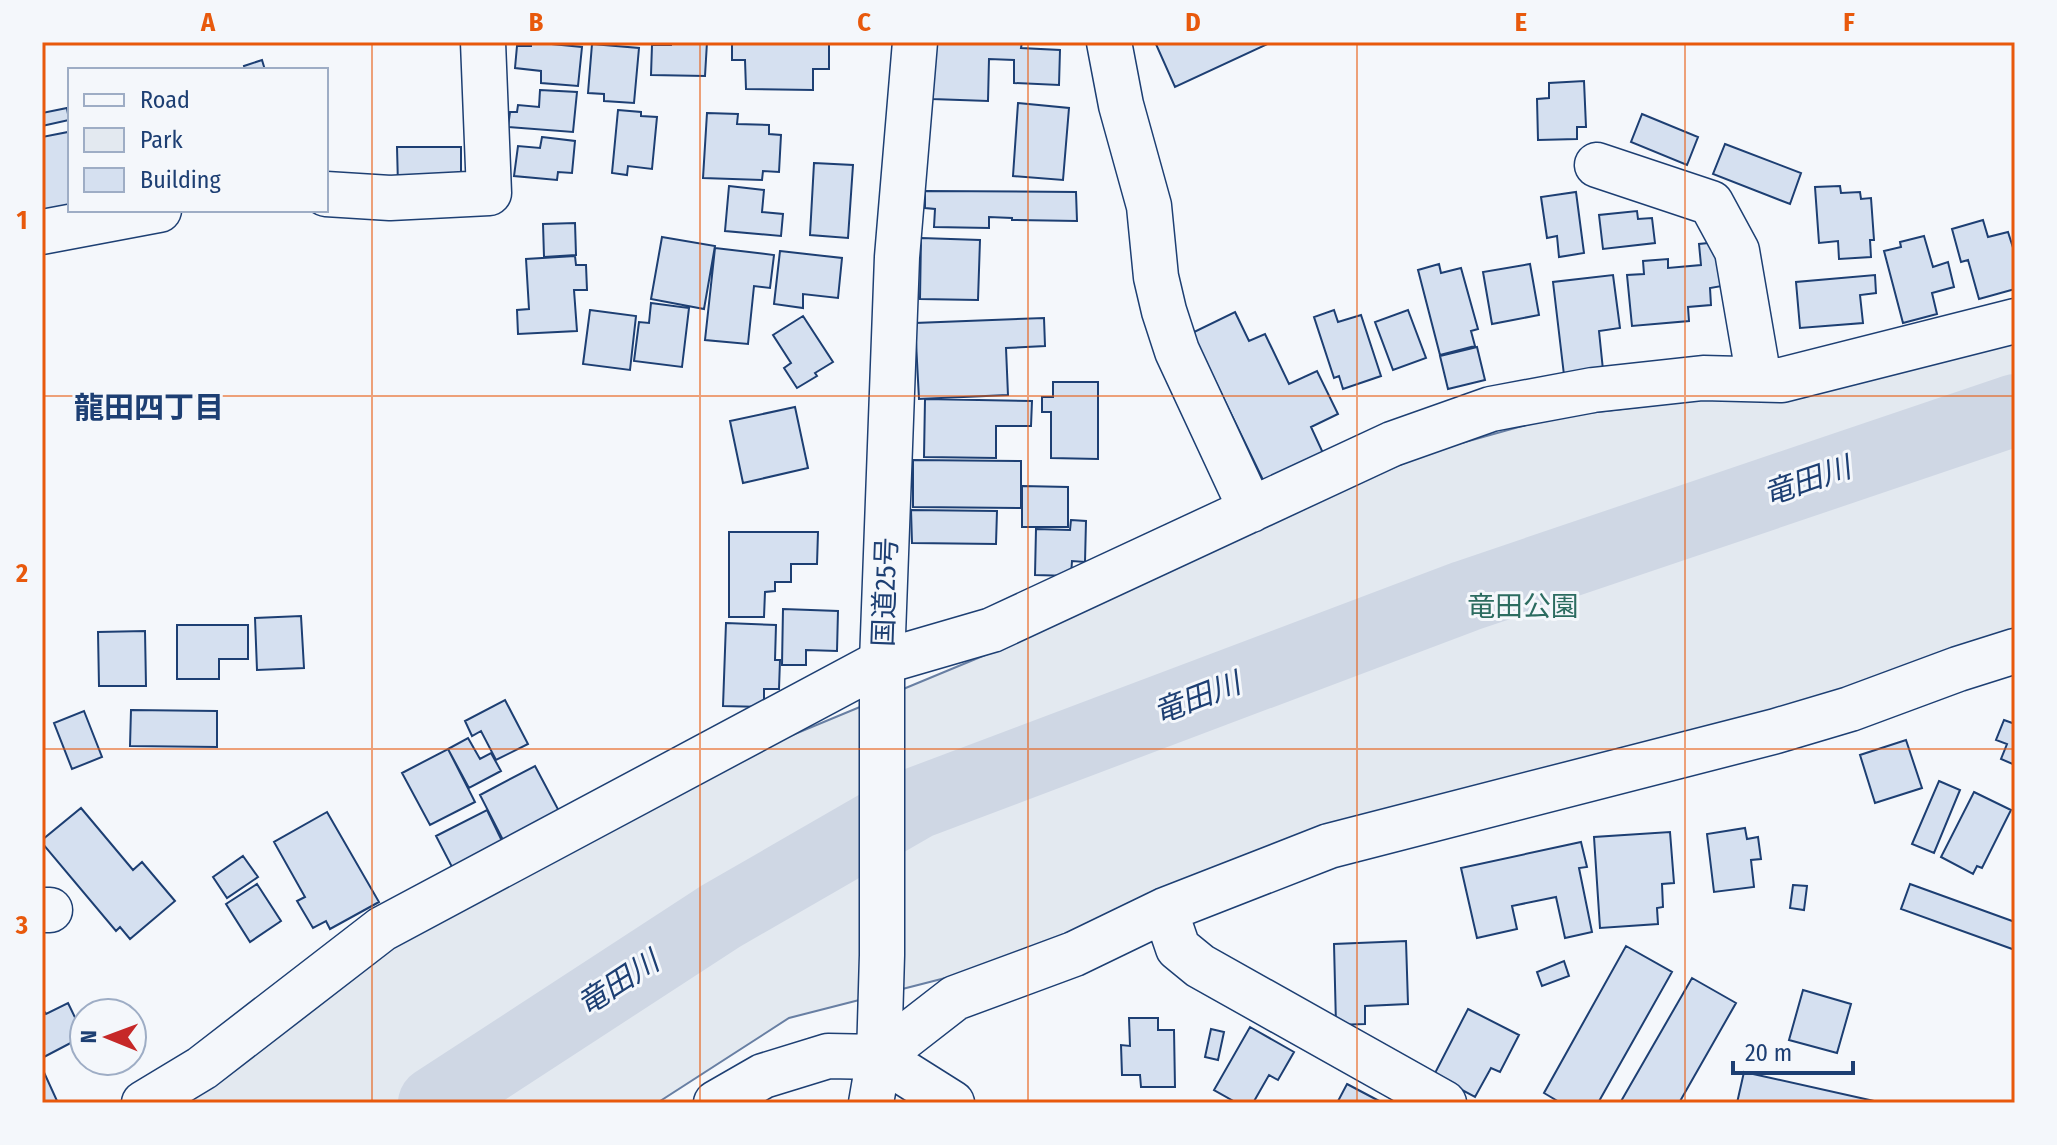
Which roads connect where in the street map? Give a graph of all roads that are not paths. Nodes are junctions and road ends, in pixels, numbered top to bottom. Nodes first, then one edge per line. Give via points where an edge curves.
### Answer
1 (483, 42) edge
2 (915, 42) edge
3 (1109, 42) edge
4 (1597, 165) dead end
5 (328, 194) edge
6 (148, 212) edge
7 (42, 232) edge
8 (2015, 321) edge
9 (1759, 379) junction
10 (1251, 510) junction
11 (2015, 651) edge
12 (882, 662) junction
13 (1165, 910) junction
14 (879, 1057) junction
15 (144, 1103) edge
16 (716, 1103) edge
17 (871, 1103) edge
18 (952, 1103) edge
19 (1444, 1103) edge

1 - 5 main road via 489,193 390,198
2 - 12 main road, 国道25号 via 897,257
3 - 10 main road via 1149,206 1164,311 1177,351
4 - 9 main road via 1711,203 1737,251
6 - 7 main road
8 - 9 main road via 1782,380
9 - 10 main road via 1703,378 1593,390 1491,409 1392,444
10 - 12 main road via 992,630
11 - 13 main road via 1776,731 1329,846
12 - 14 main road, 国道25号
12 - 15 main road via 382,929 202,1068
13 - 14 main road via 1074,954 955,998
13 - 19 main road via 1178,948 1200,966
14 - 16 main road via 828,1056 763,1076
14 - 17 main road, 国道25号
14 - 18 main road

